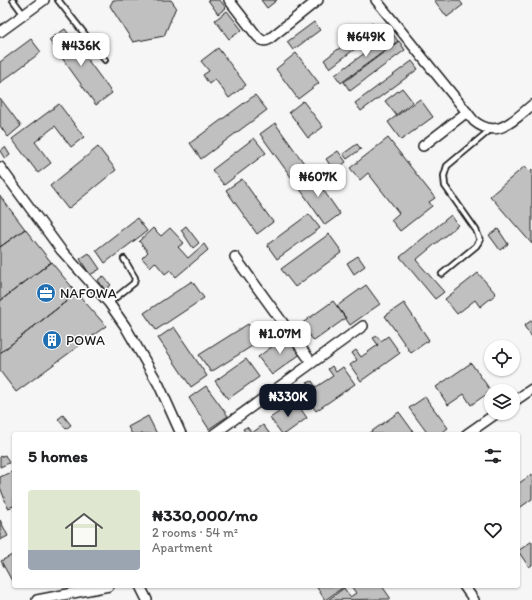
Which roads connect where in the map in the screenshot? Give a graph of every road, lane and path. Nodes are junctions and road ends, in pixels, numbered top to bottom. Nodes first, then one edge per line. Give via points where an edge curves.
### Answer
1 (13, 0) edge
2 (44, 0) edge
3 (58, 0) edge
4 (229, 0) edge
5 (318, 0) edge
6 (376, 0) edge
7 (24, 15) junction
8 (0, 32) edge
9 (105, 60) dead end
10 (532, 105) edge
11 (467, 112) junction
12 (490, 130) junction
13 (423, 146) dead end
14 (0, 167) edge
15 (235, 257) dead end
16 (124, 259) dead end
17 (442, 274) dead end
18 (108, 304) junction
19 (363, 326) dead end
20 (312, 363) junction
21 (532, 389) edge
22 (520, 397) edge
23 (487, 420) edge
24 (180, 432) edge
25 (217, 432) edge
26 (470, 432) edge
27 (99, 588) edge
28 (141, 588) edge
29 (465, 588) edge
30 (37, 600) edge
31 (147, 600) edge
32 (474, 600) edge

1 - 7 lane
2 - 7 street
3 - 9 lane
4 - 5 street via 257,36 265,41
6 - 11 street
7 - 8 street
10 - 12 street via 508,123
11 - 12 street via 481,127
11 - 13 street
12 - 17 lane via 447,166 445,186 476,230 480,240
14 - 18 street via 61,250
15 - 20 street
16 - 18 lane via 135,278 134,283
18 - 24 street via 125,326 159,385
19 - 20 street
20 - 25 street
21 - 22 street
23 - 26 street
27 - 30 street
28 - 31 street
29 - 32 street

